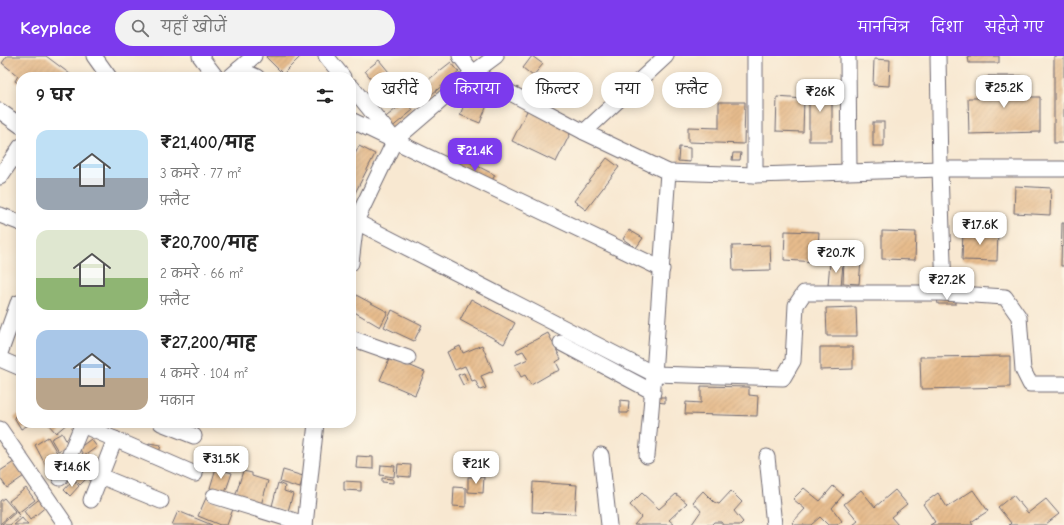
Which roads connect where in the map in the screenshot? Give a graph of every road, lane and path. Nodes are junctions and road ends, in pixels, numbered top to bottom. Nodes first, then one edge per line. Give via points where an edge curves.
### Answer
1 (94, 56) edge
2 (200, 56) edge
3 (254, 56) edge
4 (326, 56) edge
5 (460, 56) edge
6 (496, 56) edge
7 (666, 56) edge
8 (755, 56) edge
9 (848, 56) edge
10 (938, 56) edge
11 (105, 72) edge
12 (212, 72) edge
13 (236, 72) edge
14 (339, 72) edge
15 (472, 72) edge
16 (474, 72) edge
17 (356, 92) edge
18 (514, 95) edge
19 (440, 101) edge
20 (0, 110) edge
21 (16, 122) edge
22 (356, 122) edge
23 (584, 132) junction
24 (395, 140) junction
25 (16, 153) edge
26 (940, 169) junction
27 (1064, 169) edge
28 (849, 171) junction
29 (668, 172) junction
30 (755, 175) junction
31 (0, 177) edge
32 (356, 214) edge
33 (0, 216) edge
34 (16, 221) edge
35 (356, 222) edge
36 (662, 269) junction
37 (944, 293) junction
38 (16, 309) edge
39 (356, 340) edge
40 (561, 343) dead end
41 (0, 353) edge
42 (408, 358) dead end
43 (0, 359) edge
44 (16, 366) edge
45 (654, 374) junction
46 (1064, 384) edge
47 (653, 392) junction
48 (80, 428) edge
49 (90, 428) edge
50 (174, 428) edge
51 (315, 428) edge
52 (0, 429) edge
53 (194, 436) dead end
54 (114, 440) junction
55 (601, 455) dead end
56 (647, 456) dead end
57 (767, 457) dead end
58 (195, 474) dead end
59 (100, 476) junction
60 (60, 478) dead end
61 (214, 496) dead end
62 (90, 500) dead end
63 (161, 501) dead end
64 (305, 524) edge
65 (66, 525) edge
66 (609, 525) edge
67 (774, 525) edge

1 - 11 street
2 - 12 street
3 - 13 street
4 - 14 street
5 - 15 street
6 - 16 street
7 - 23 street
8 - 30 street
9 - 28 street
10 - 26 street
17 - 24 street
18 - 23 street
19 - 24 street
20 - 21 street
22 - 24 street
23 - 29 street
24 - 32 street
24 - 36 street
25 - 31 street
26 - 27 street
26 - 28 street
26 - 37 street
28 - 30 street
29 - 30 street
29 - 36 street
33 - 34 street
35 - 45 street
36 - 45 street
37 - 45 street via 804,293 796,305 793,361 783,378
37 - 46 street via 1005,297 1019,317 1023,370 1030,384
38 - 41 street
39 - 42 street
40 - 47 street
43 - 44 street
45 - 47 street
47 - 56 street
48 - 60 street
49 - 54 street
50 - 53 street
51 - 64 street
52 - 65 street
54 - 58 street
54 - 59 street
55 - 66 street
57 - 67 street
59 - 62 street
59 - 63 street
61 - 64 street

